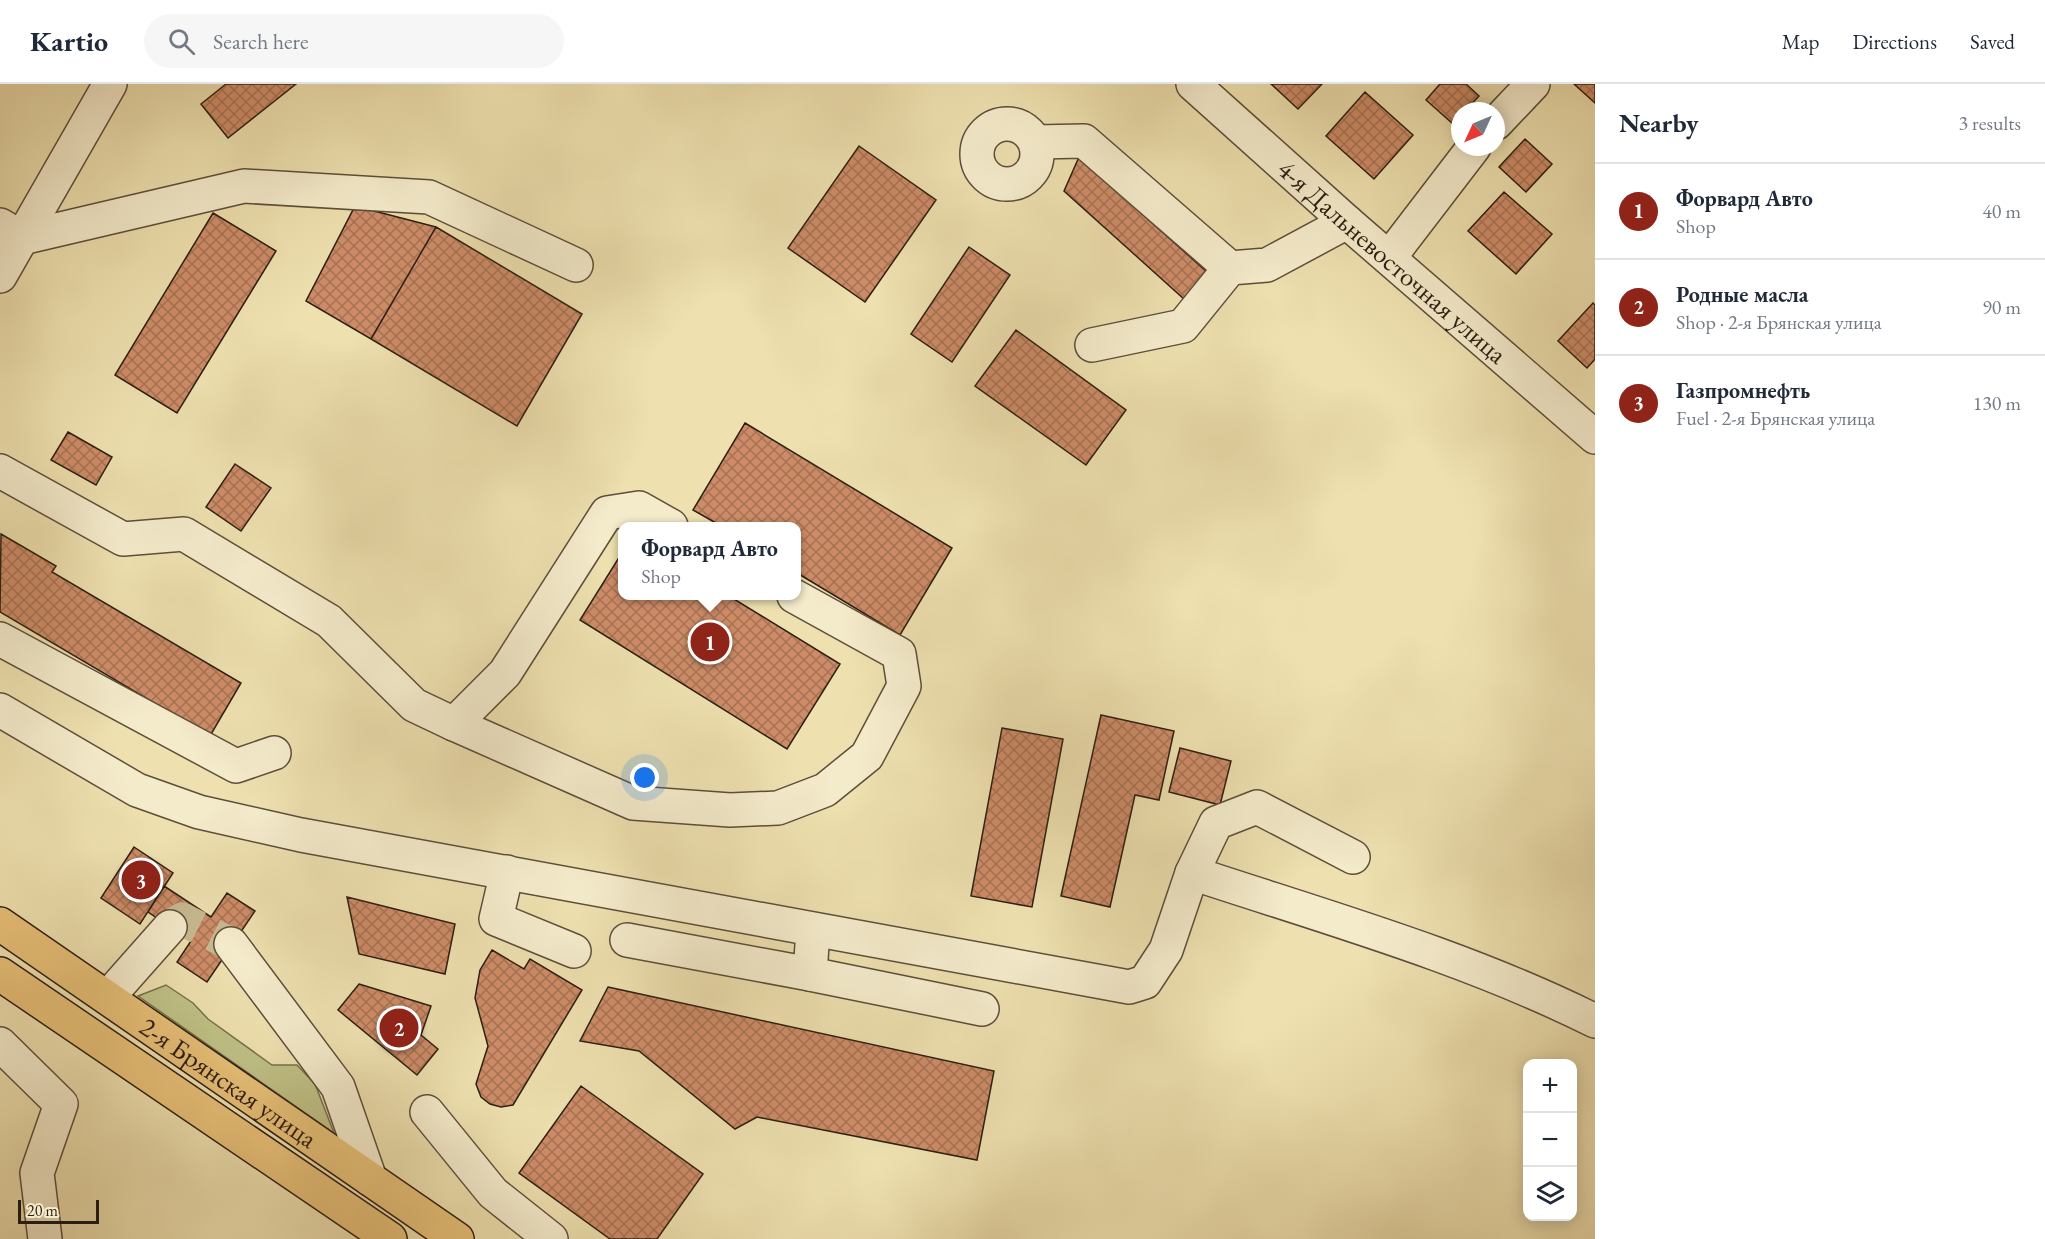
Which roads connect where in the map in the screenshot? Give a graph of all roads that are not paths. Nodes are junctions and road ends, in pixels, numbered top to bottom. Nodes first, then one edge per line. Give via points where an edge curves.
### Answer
1 (110, 84) edge
2 (1193, 84) edge
3 (1533, 84) edge
4 (1505, 114) edge
5 (1035, 142) dead end
6 (1467, 156) edge
7 (1347, 222) junction
8 (11, 231) edge
9 (1389, 258) junction
10 (576, 265) dead end
11 (1230, 268) junction
12 (0, 276) edge
13 (1092, 345) dead end
14 (1590, 423) edge
15 (0, 471) edge
16 (664, 522) edge
17 (801, 600) edge
18 (0, 639) edge
19 (1, 711) edge
20 (454, 724) junction
21 (274, 753) dead end
22 (1353, 857) dead end
23 (507, 872) junction
24 (1192, 873) junction
25 (0, 924) edge
26 (170, 927) dead end
27 (813, 930) junction
28 (627, 940) dead end
29 (231, 944) tunnel mouth
30 (574, 951) dead end
31 (0, 974) edge
32 (810, 974) junction
33 (108, 998) junction
34 (982, 1009) dead end
35 (1595, 1021) edge
36 (0, 1044) edge
37 (427, 1112) dead end
38 (370, 1179) junction
39 (45, 1239) edge
40 (390, 1239) edge
41 (457, 1239) edge
42 (551, 1239) edge

1 - 8 street
2 - 7 street, 4-я Дальневосточная улица
3 - 4 street
5 - 11 street via 1083,141
6 - 9 street
7 - 9 street, 4-я Дальневосточная улица
7 - 11 street via 1267,265
8 - 10 street via 244,186 429,197
8 - 12 street
9 - 14 street, 4-я Дальневосточная улица
11 - 13 street via 1184,326
15 - 20 street via 123,539 184,534 329,621 414,705
16 - 20 street via 639,508 608,513 505,673
17 - 20 street via 899,654 904,686 867,756 825,790 778,808 730,810 633,803
18 - 21 street via 236,766
19 - 23 street via 137,790 199,812
22 - 24 street via 1257,807 1216,823
23 - 27 street
23 - 30 street via 496,919
24 - 27 street via 1166,950 1145,982 1129,987
24 - 35 street via 1456,960
25 - 33 main road, 2-я Брянская улица
26 - 33 street
27 - 32 street
28 - 32 street
29 - 38 street via 338,1087
31 - 40 main road, 2-я Брянская улица
32 - 34 street
33 - 38 main road, 2-я Брянская улица
36 - 39 street via 61,1104 38,1173
37 - 42 street via 493,1193
38 - 41 main road, 2-я Брянская улица

